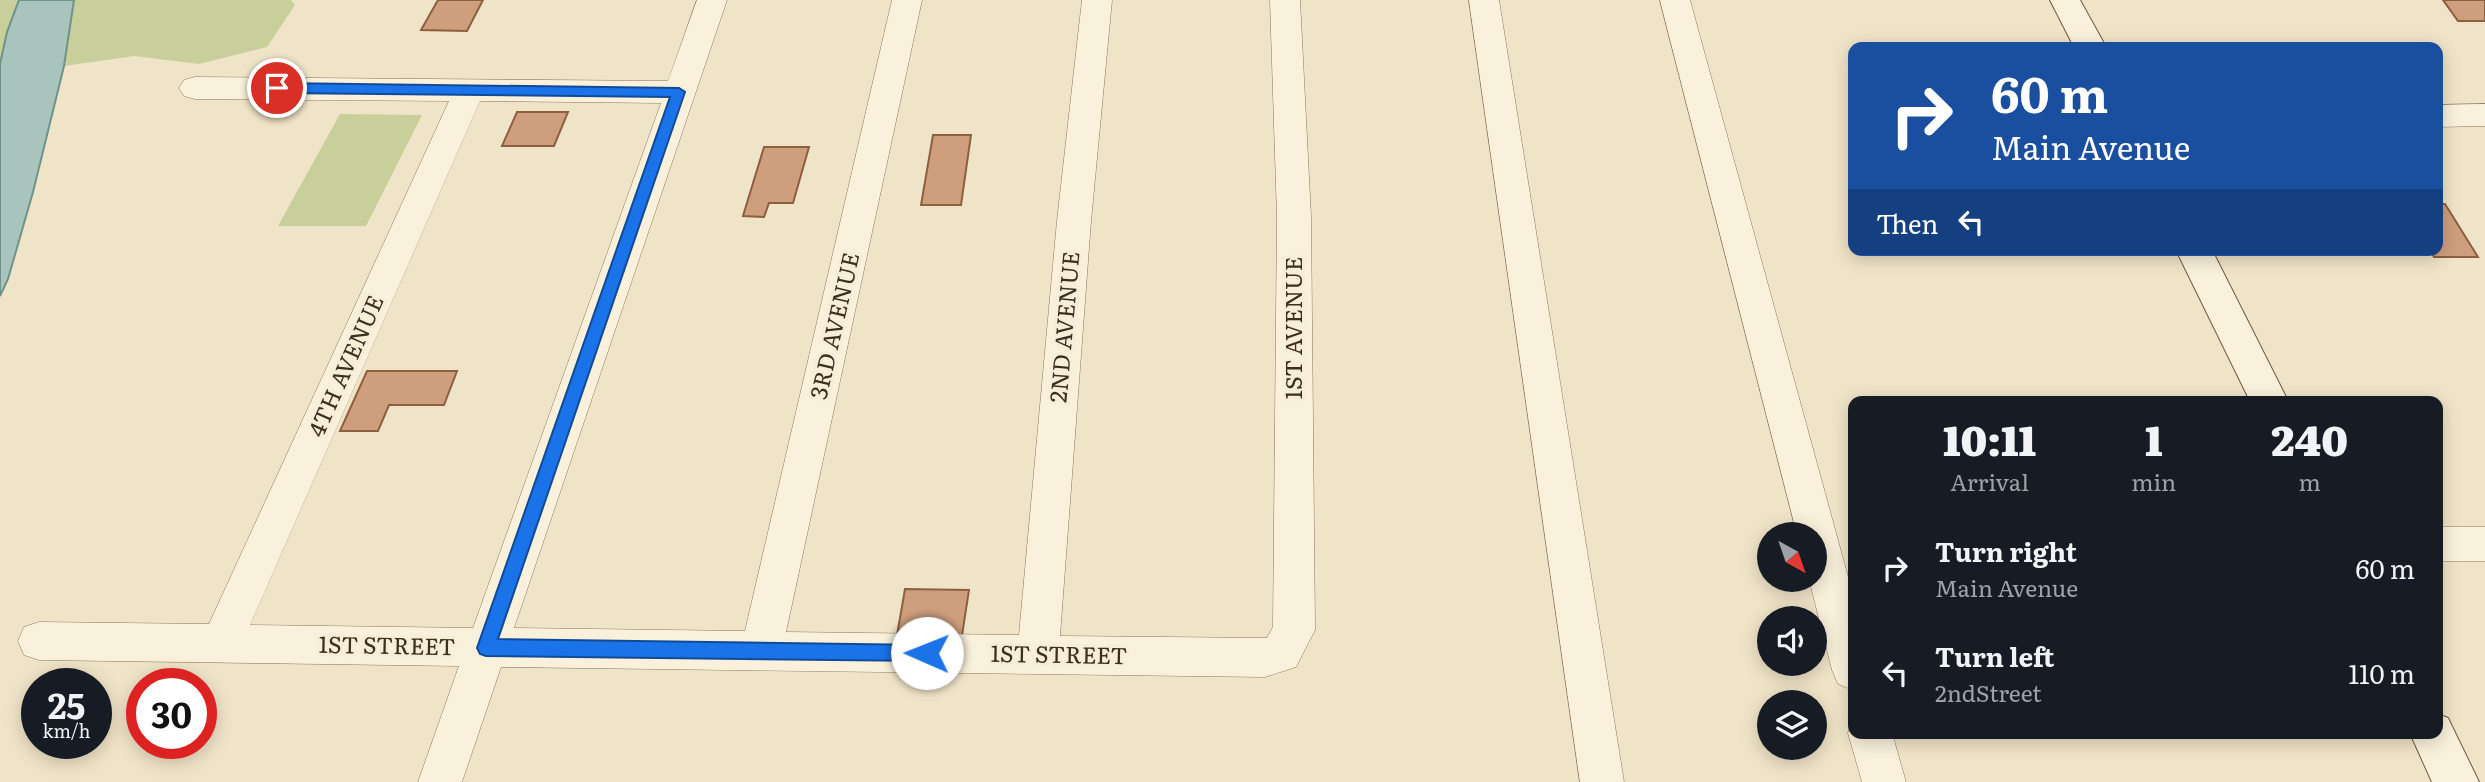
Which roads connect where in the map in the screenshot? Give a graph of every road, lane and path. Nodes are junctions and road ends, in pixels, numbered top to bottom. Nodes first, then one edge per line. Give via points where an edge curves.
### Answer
1 (712, 0) edge
2 (907, 0) edge
3 (1097, 0) edge
4 (1285, 0) edge
5 (1484, 0) edge
6 (1675, 0) edge
7 (2065, 0) edge
8 (2087, 42) edge
9 (195, 88) dead end
10 (470, 89) junction
11 (679, 92) junction
12 (2443, 116) edge
13 (2485, 116) edge
14 (2197, 256) edge
15 (2267, 396) edge
16 (2443, 544) edge
17 (2485, 544) edge
18 (39, 641) dead end
19 (221, 644) junction
20 (486, 648) junction
21 (761, 651) junction
22 (1848, 651) edge
23 (1281, 653) joint
24 (1038, 655) junction
25 (1872, 739) edge
26 (2435, 739) edge
27 (440, 782) edge
28 (1602, 782) edge
29 (1884, 782) edge
30 (2456, 782) edge

1 - 11 street
2 - 21 street, 3RD AVENUE
3 - 24 street, 2ND AVENUE
4 - 23 street, 1ST AVENUE via 1294,217 1294,630
5 - 28 street
6 - 22 street
7 - 8 main road
9 - 10 street
10 - 11 street
10 - 19 street, 4TH AVENUE
11 - 20 street
12 - 13 street
14 - 15 main road
16 - 17 street
18 - 19 street, 1ST STREET
19 - 20 street, 1ST STREET
20 - 21 street, 1ST STREET
20 - 27 street
21 - 24 street, 1ST STREET
23 - 24 street, 1ST STREET via 1265,658
25 - 29 street
26 - 30 main road

